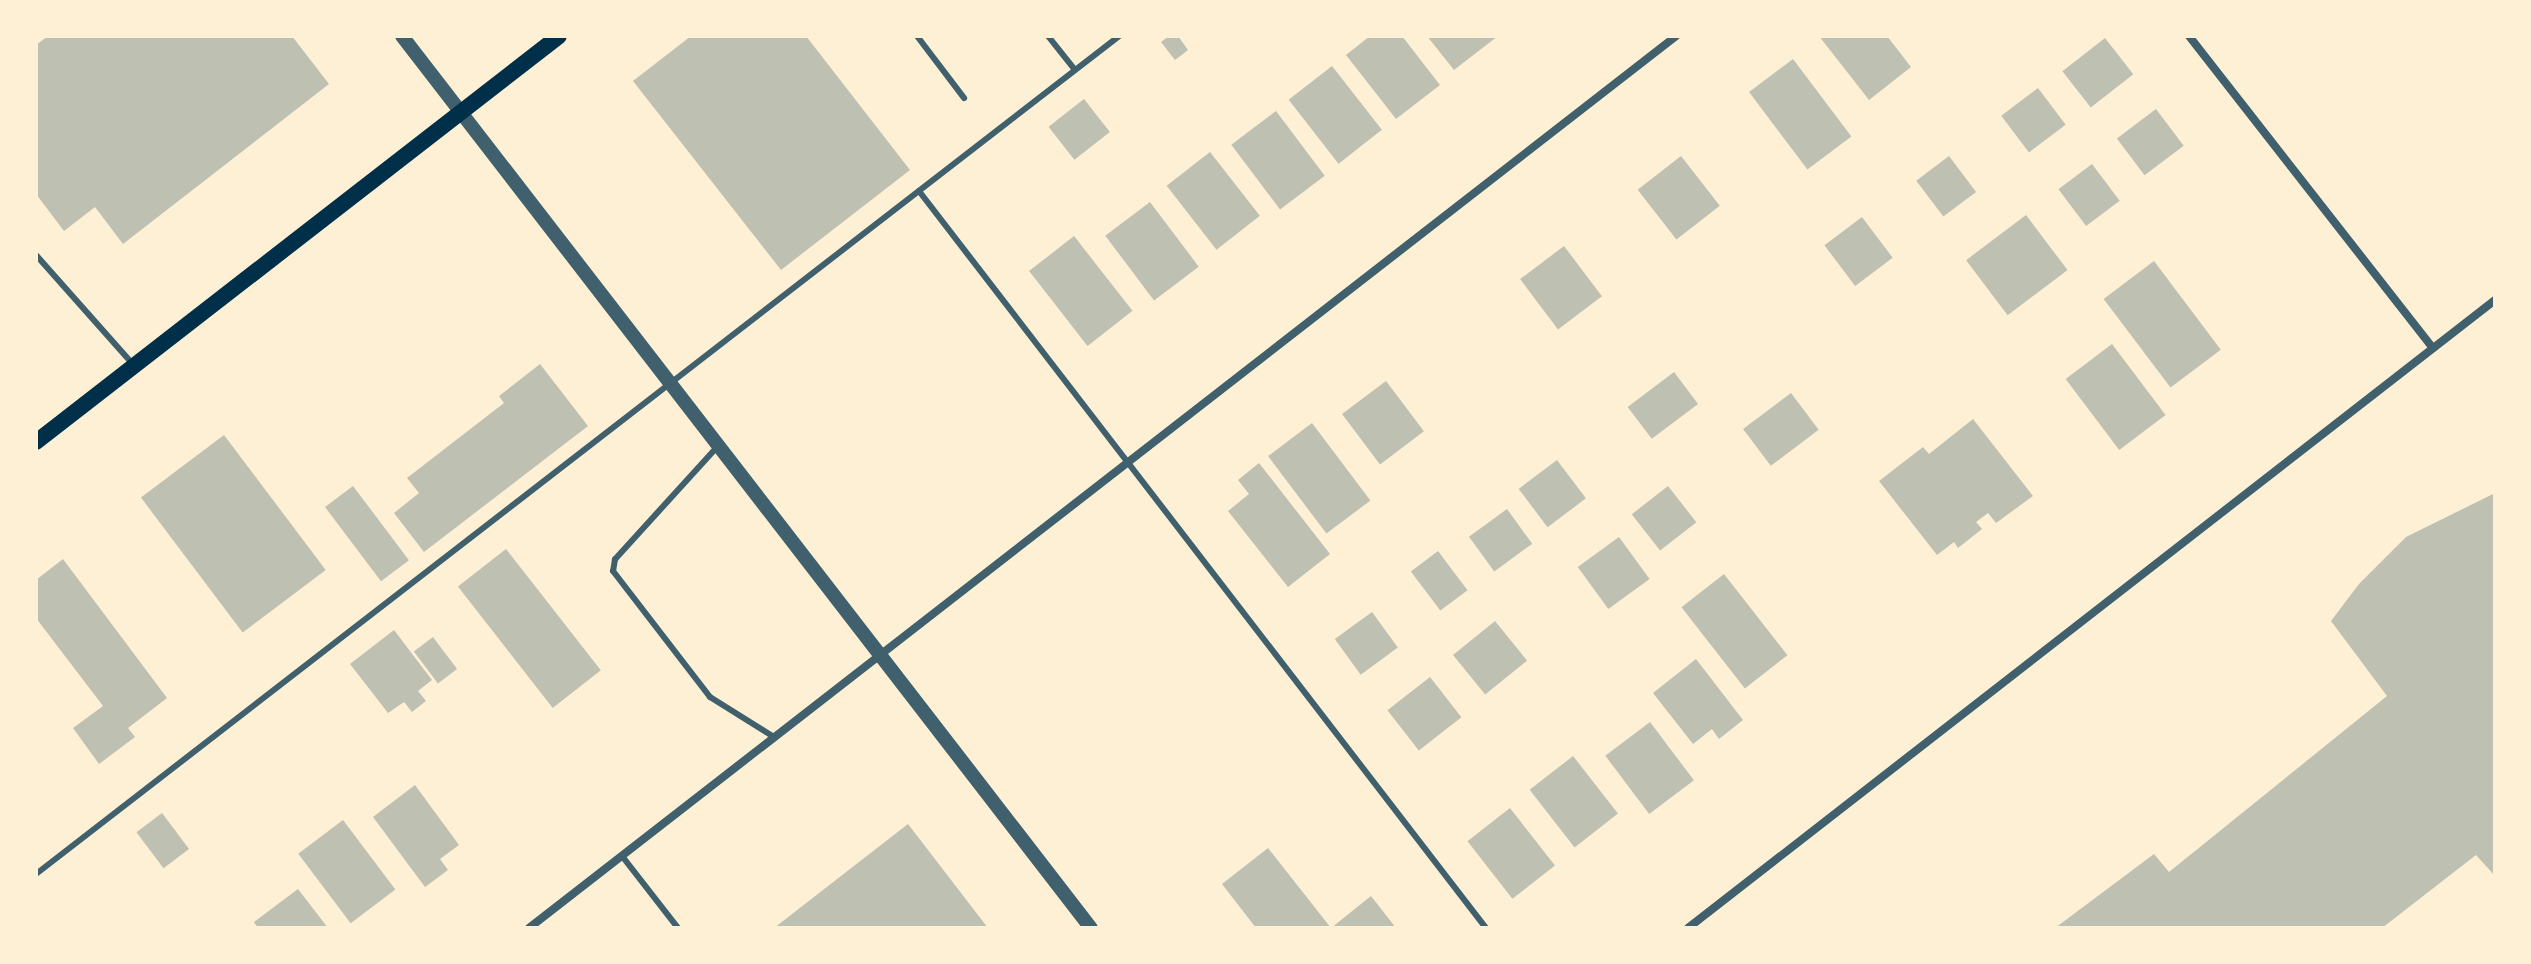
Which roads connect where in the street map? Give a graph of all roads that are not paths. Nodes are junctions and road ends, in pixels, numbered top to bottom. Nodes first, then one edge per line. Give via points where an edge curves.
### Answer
1 (402, 36) edge
2 (559, 36) edge
3 (917, 36) edge
4 (1048, 36) edge
5 (1119, 36) edge
6 (1676, 36) edge
7 (2189, 36) edge
8 (1075, 70) junction
9 (964, 98) dead end
10 (461, 113) junction
11 (919, 191) junction
12 (36, 255) edge
13 (2495, 300) edge
14 (2433, 348) junction
15 (134, 366) junction
16 (670, 384) junction
17 (36, 442) edge
18 (718, 446) junction
19 (1127, 463) junction
20 (880, 655) junction
21 (774, 737) junction
22 (622, 856) junction
23 (36, 874) edge
24 (529, 928) edge
25 (678, 928) edge
26 (1091, 928) edge
27 (1486, 928) edge
28 (1688, 928) edge

1 - 10 street
2 - 10 main road
3 - 9 lane
4 - 8 lane
5 - 8 lane
6 - 19 street
7 - 14 street
8 - 11 lane
10 - 15 main road
10 - 16 street
11 - 16 lane
11 - 19 lane
12 - 15 lane
13 - 14 street
14 - 28 street
15 - 17 main road
16 - 18 street
16 - 23 lane
18 - 20 street
18 - 21 lane via 615,559 613,571 710,697
19 - 20 street
19 - 27 lane
20 - 21 street
20 - 26 street
21 - 22 street
22 - 24 street
22 - 25 lane

